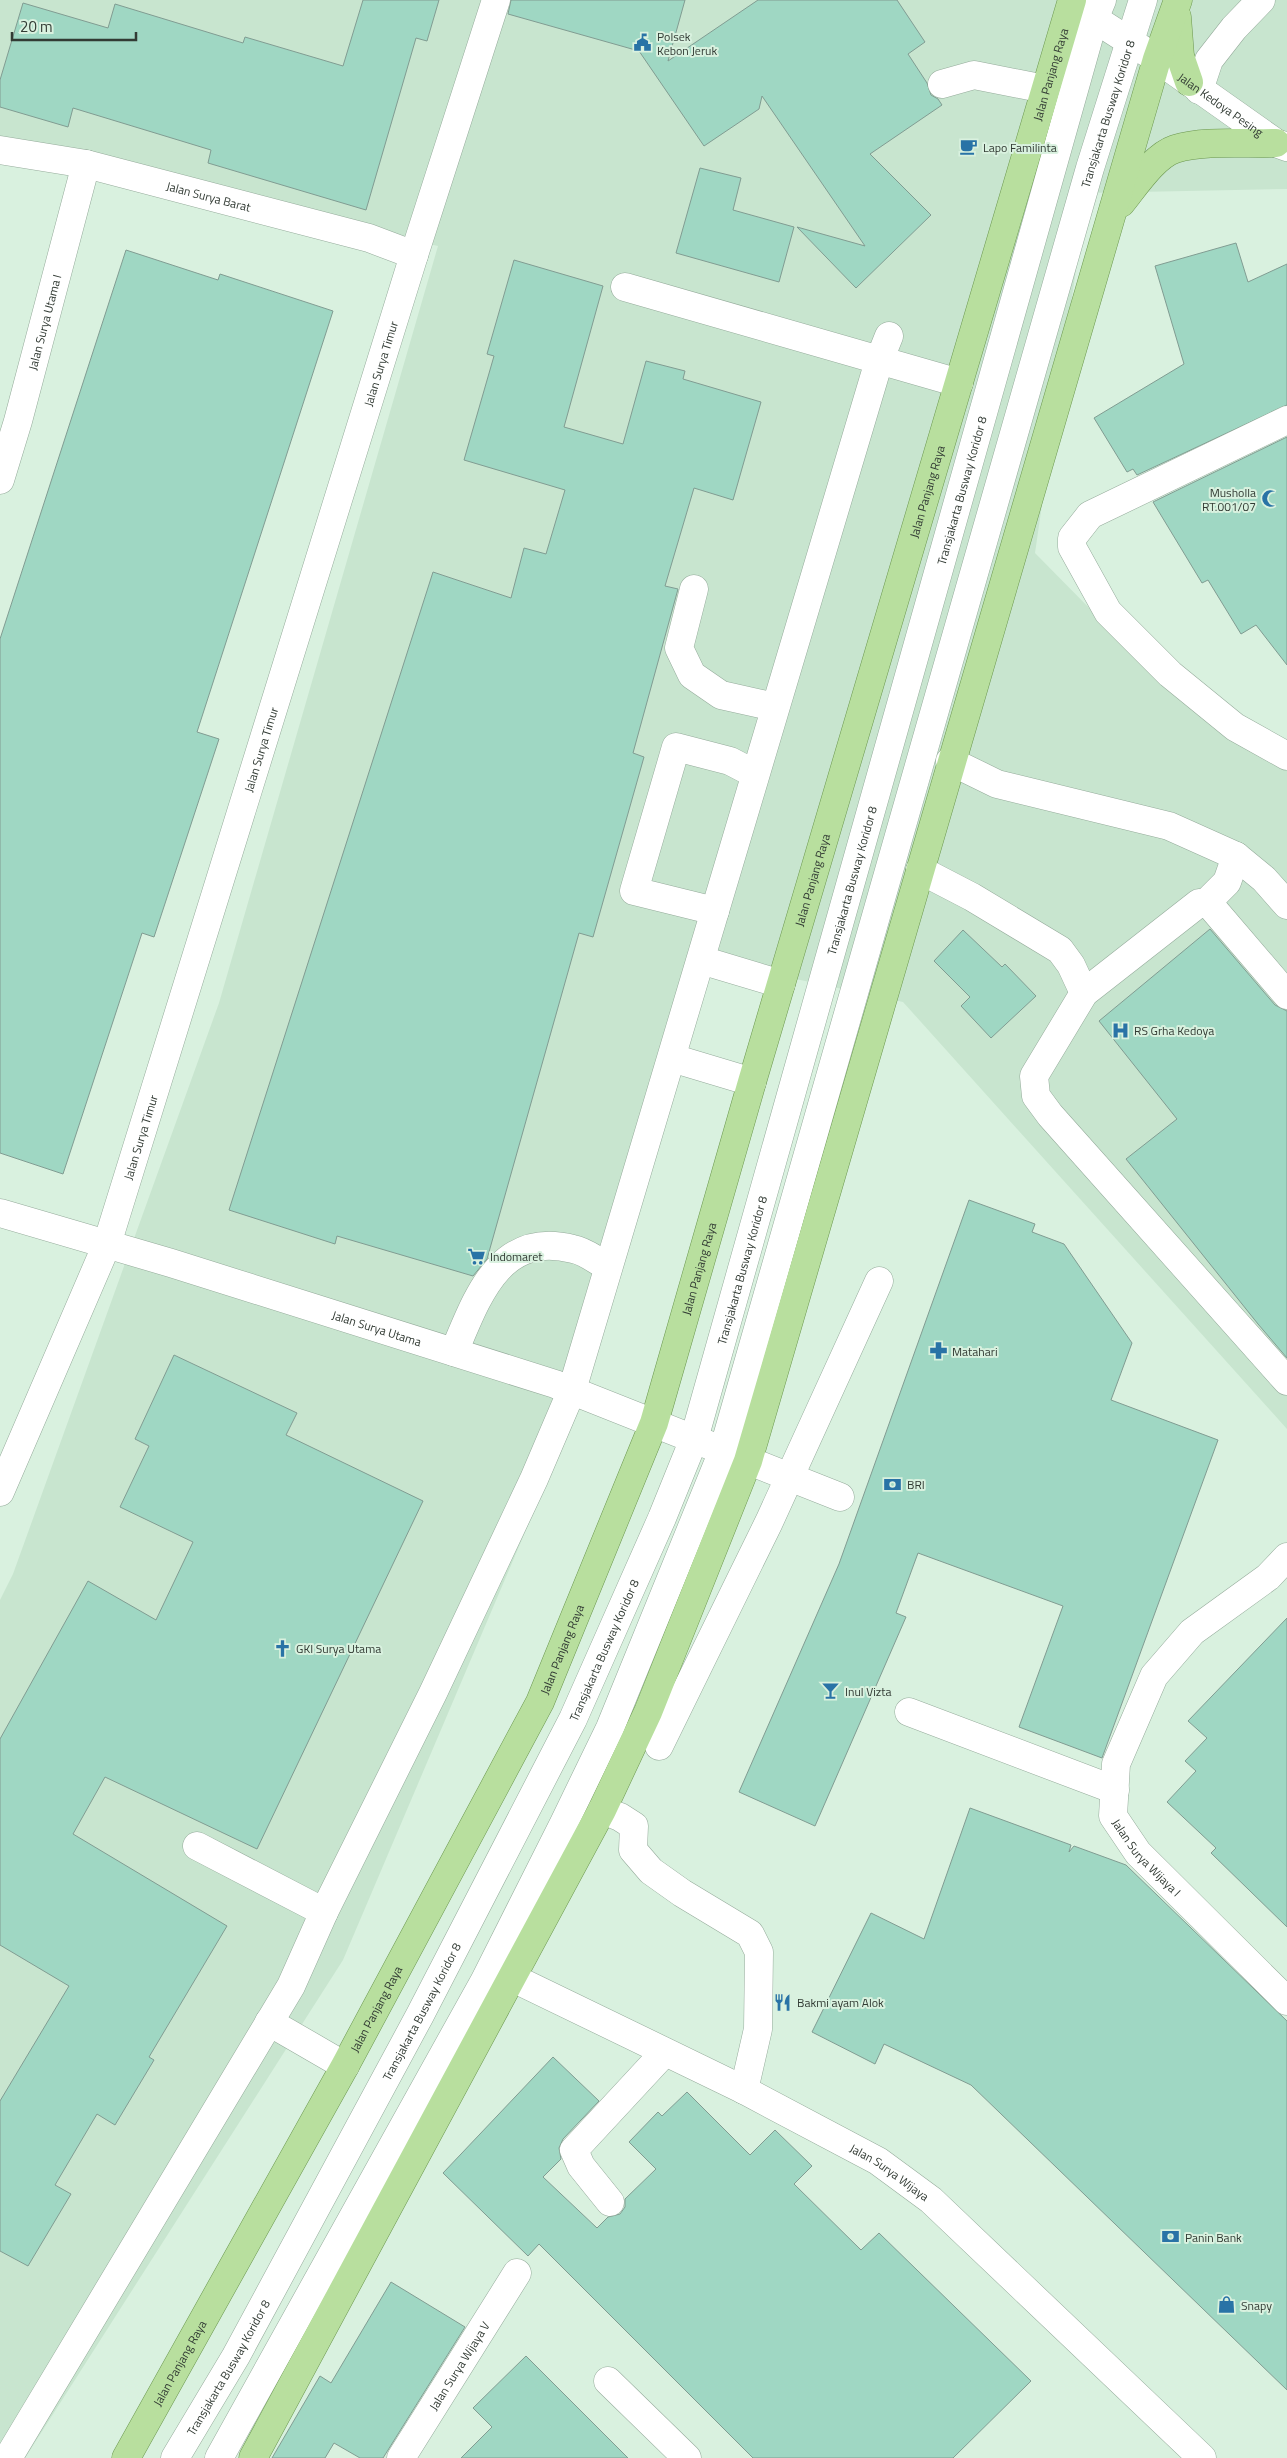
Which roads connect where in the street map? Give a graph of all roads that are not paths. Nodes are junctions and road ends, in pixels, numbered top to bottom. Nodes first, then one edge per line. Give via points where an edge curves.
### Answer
1 (496, 0) edge
2 (1143, 0) edge
3 (1178, 0) edge
4 (1261, 0) edge
5 (1069, 1) edge
6 (1098, 9) edge
7 (1130, 41) junction
8 (1157, 59) junction
9 (942, 84) dead end
10 (1194, 86) junction
11 (1046, 89) junction
12 (1281, 146) edge
13 (0, 150) edge
14 (86, 164) junction
15 (1114, 212) junction
16 (414, 256) junction
17 (625, 287) dead end
18 (889, 336) dead end
19 (879, 361) junction
20 (959, 383) junction
21 (9, 420) edge
22 (1287, 420) edge
23 (0, 480) edge
24 (694, 589) dead end
25 (775, 707) junction
26 (1287, 756) edge
27 (950, 761) junction
28 (754, 774) junction
29 (1236, 856) junction
30 (920, 870) junction
31 (1206, 903) junction
32 (1287, 905) edge
33 (715, 911) junction
34 (701, 960) junction
35 (781, 984) junction
36 (1084, 994) junction
37 (1287, 995) edge
38 (672, 1058) junction
39 (752, 1082) junction
40 (0, 1214) edge
41 (107, 1244) junction
42 (607, 1266) junction
43 (879, 1281) dead end
44 (454, 1352) junction
45 (1287, 1381) edge
46 (572, 1390) junction
47 (654, 1423) junction
48 (694, 1439) junction
49 (736, 1456) junction
50 (790, 1477) junction
51 (0, 1492) edge
52 (840, 1497) dead end
53 (1287, 1557) edge
54 (909, 1712) dead end
55 (659, 1746) dead end
56 (1115, 1790) junction
57 (602, 1810) junction
58 (197, 1846) dead end
59 (324, 1912) junction
60 (513, 1978) junction
61 (1283, 1991) edge
62 (269, 2022) junction
63 (664, 2053) junction
64 (345, 2066) junction
65 (744, 2090) junction
66 (610, 2202) dead end
67 (517, 2273) dead end
68 (608, 2381) dead end
69 (8, 2458) edge
70 (126, 2458) edge
71 (175, 2458) edge
72 (220, 2458) edge
73 (252, 2458) edge
74 (401, 2458) edge
75 (687, 2458) edge
76 (1202, 2458) edge

1 - 16 street, Jalan Surya Timur
2 - 7 street, Transjakarta Busway Koridor 8
3 - 8 main road
3 - 10 main road via 1180,56
4 - 10 street via 1209,60
5 - 6 street, Jalan Kedoya Pesing
5 - 11 main road, Jalan Panjang Raya
6 - 7 street, Jalan Kedoya Pesing
6 - 48 street, Transjakarta Busway Koridor 8
7 - 8 street, Jalan Kedoya Pesing
7 - 49 street, Transjakarta Busway Koridor 8 via 1088,178
8 - 10 street, Jalan Kedoya Pesing
8 - 15 main road
9 - 11 street via 974,75
10 - 12 street, Jalan Kedoya Pesing
11 - 20 main road, Jalan Panjang Raya
12 - 15 main road via 1226,144 1174,149 1151,166
13 - 14 street, Jalan Surya Barat
14 - 16 street, Jalan Surya Barat via 369,238
14 - 21 street, Jalan Surya Utama I
15 - 27 main road
16 - 41 street, Jalan Surya Timur
17 - 19 street
18 - 19 street
19 - 20 street
19 - 25 street
20 - 35 main road, Jalan Panjang Raya
21 - 23 street, Jalan Surya Utama I
22 - 26 street via 1090,515 1072,538 1072,548 1108,612 1170,674 1235,727
24 - 25 street via 679,648 692,675 721,695
25 - 28 street
27 - 29 street via 997,784 1169,826
27 - 30 main road
28 - 33 street
28 - 33 street via 730,761 676,747 634,891
29 - 31 street via 1227,882
29 - 32 street via 1264,879
30 - 36 street via 1060,950
30 - 49 main road
31 - 36 street via 1199,903
31 - 37 street
33 - 34 street
34 - 35 street
34 - 38 street
35 - 39 main road, Jalan Panjang Raya
36 - 45 street via 1034,1076 1036,1096
38 - 39 street
38 - 42 street
39 - 47 main road, Jalan Panjang Raya
40 - 41 street, Jalan Surya Utama
41 - 44 street, Jalan Surya Utama
41 - 51 street, Jalan Surya Timur
42 - 44 street via 574,1249 546,1245 516,1253 487,1281 476,1298
42 - 46 street
43 - 50 street
44 - 46 street, Jalan Surya Utama
46 - 47 street, Jalan Surya Utama
46 - 59 street via 534,1479 433,1693
47 - 48 street, Jalan Surya Utama
47 - 64 main road, Jalan Panjang Raya via 540,1702
48 - 49 street, Jalan Surya Utama
48 - 71 street, Transjakarta Busway Koridor 8 via 573,1719 420,2015 236,2356
49 - 50 street, Jalan Surya Utama
49 - 57 main road via 648,1712
49 - 72 street, Transjakarta Busway Koridor 8 via 610,1728 485,1980
50 - 52 street, Jalan Surya Utama
50 - 55 street
53 - 56 street, Jalan Surya Wijaya I via 1268,1577 1192,1632 1154,1676 1116,1764
54 - 56 street
56 - 61 street, Jalan Surya Wijaya I via 1113,1816 1138,1853
57 - 60 main road
57 - 65 street via 634,1826 634,1850 651,1871 682,1894 750,1934 759,1952 758,2030
58 - 59 street
59 - 62 street via 291,1986
60 - 63 street, Jalan Surya Wijaya
60 - 73 main road
62 - 64 street
62 - 69 street
63 - 65 street, Jalan Surya Wijaya
63 - 66 street via 574,2150 581,2166
64 - 70 main road, Jalan Panjang Raya
65 - 76 street, Jalan Surya Wijaya via 878,2161 931,2200
67 - 74 street, Jalan Surya Wijaya V
68 - 75 street

